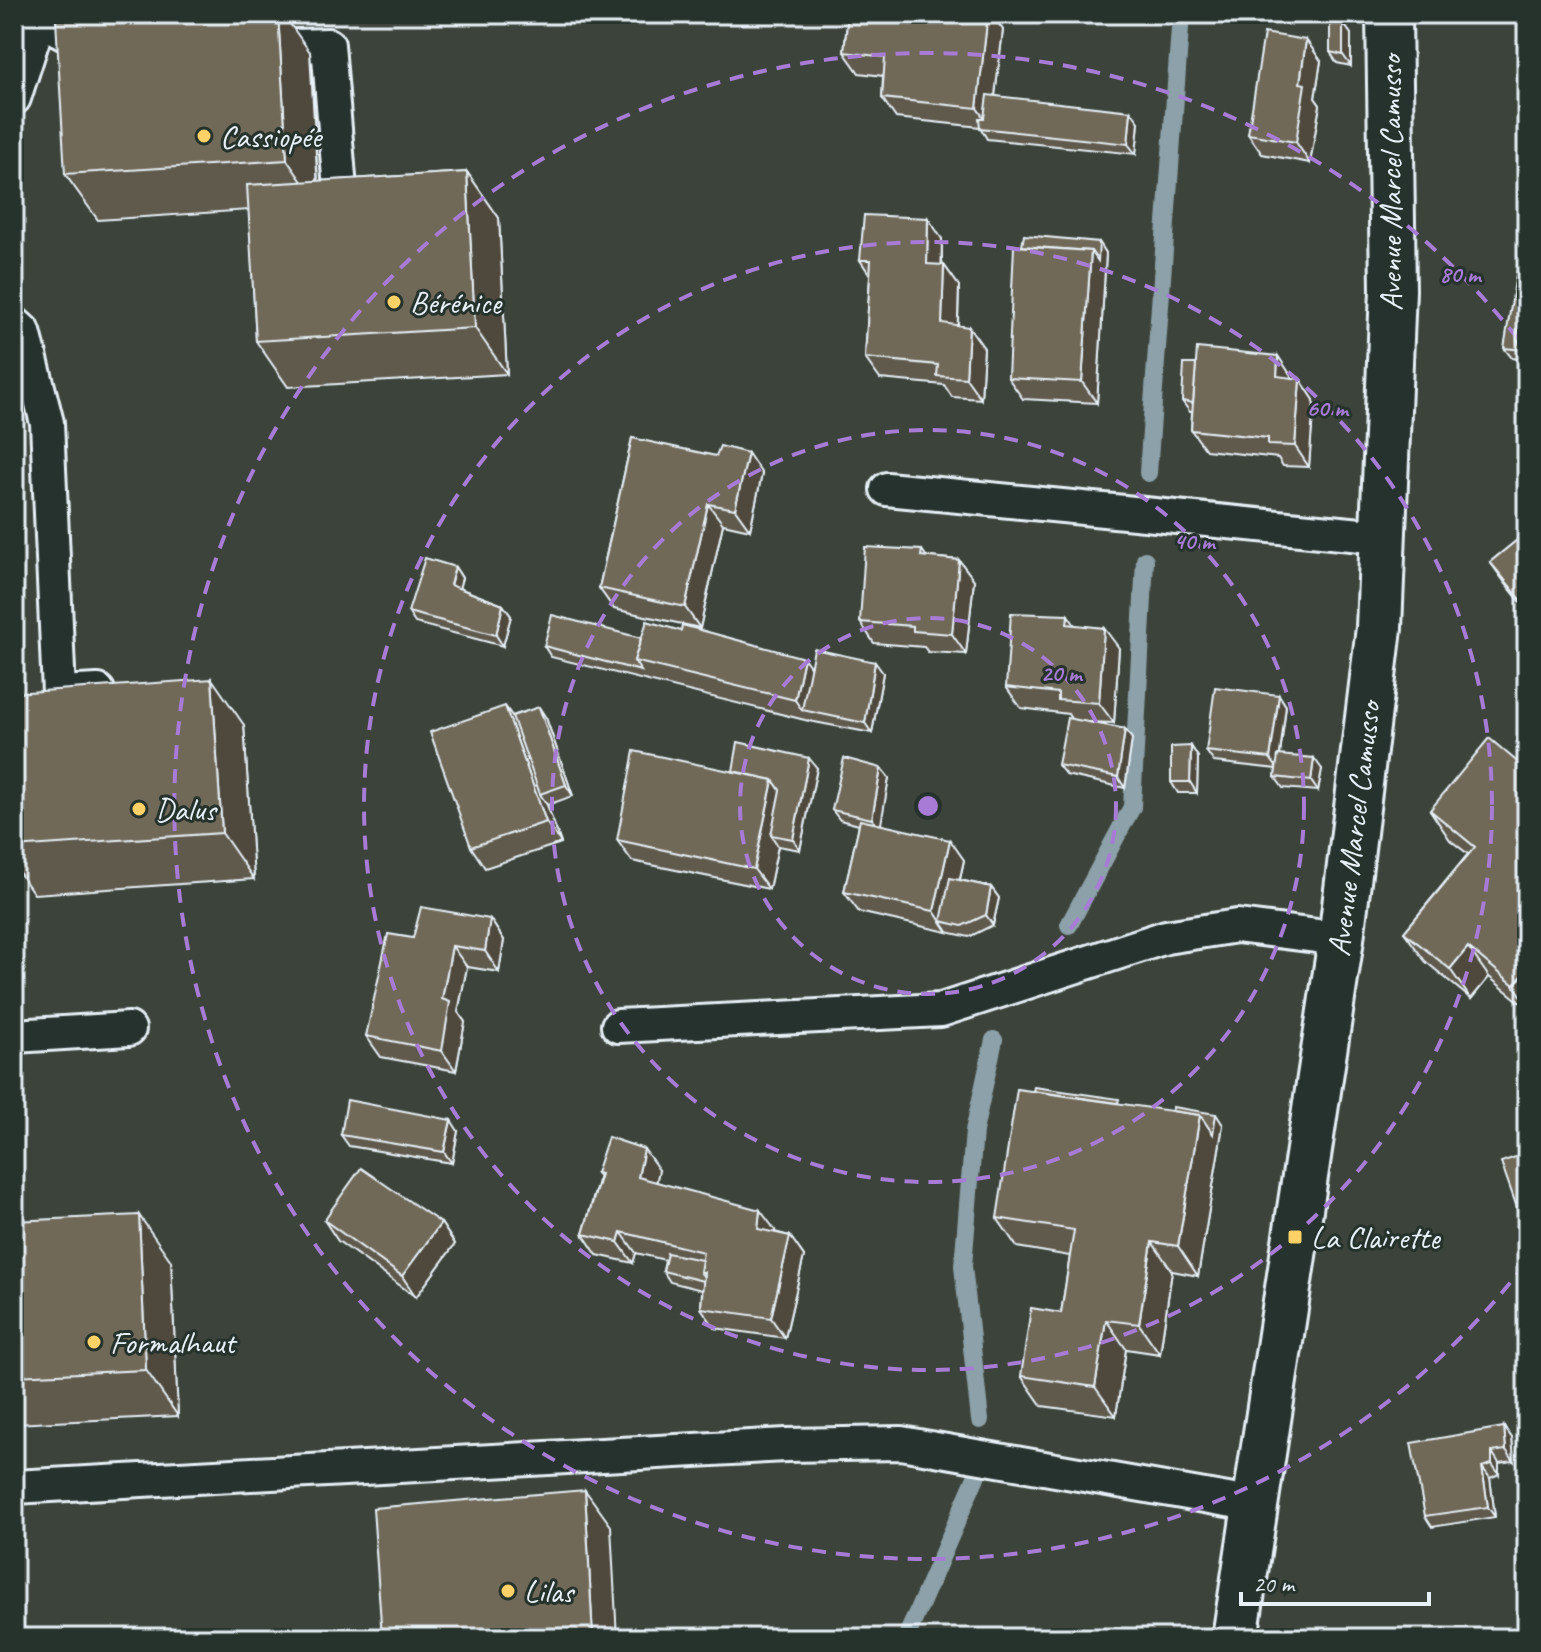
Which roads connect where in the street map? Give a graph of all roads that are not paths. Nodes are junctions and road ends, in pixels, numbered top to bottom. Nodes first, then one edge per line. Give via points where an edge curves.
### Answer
1 (1389, 14) edge
2 (40, 16) edge
3 (238, 48) edge
4 (118, 53) edge
5 (14, 98) edge
6 (389, 209) edge
7 (14, 323) edge
8 (887, 489) dead end
9 (1382, 537) junction
10 (121, 690) edge
11 (1341, 939) junction
12 (618, 1026) dead end
13 (129, 1029) dead end
14 (14, 1036) edge
15 (14, 1487) edge
16 (1256, 1505) junction
17 (1235, 1638) edge

1 - 9 street, Avenue Marcel Camusso via 1393,290
2 - 4 lane via 103,53
2 - 5 lane
3 - 6 lane via 328,45 342,213
7 - 10 lane via 24,332 47,423 59,693
8 - 9 lane
9 - 11 street, Avenue Marcel Camusso via 1379,628
11 - 12 lane via 1237,926 1166,937 941,1010
11 - 16 street, Avenue Marcel Camusso
13 - 14 lane
15 - 16 lane via 901,1443
16 - 17 street, Avenue Marcel Camusso

